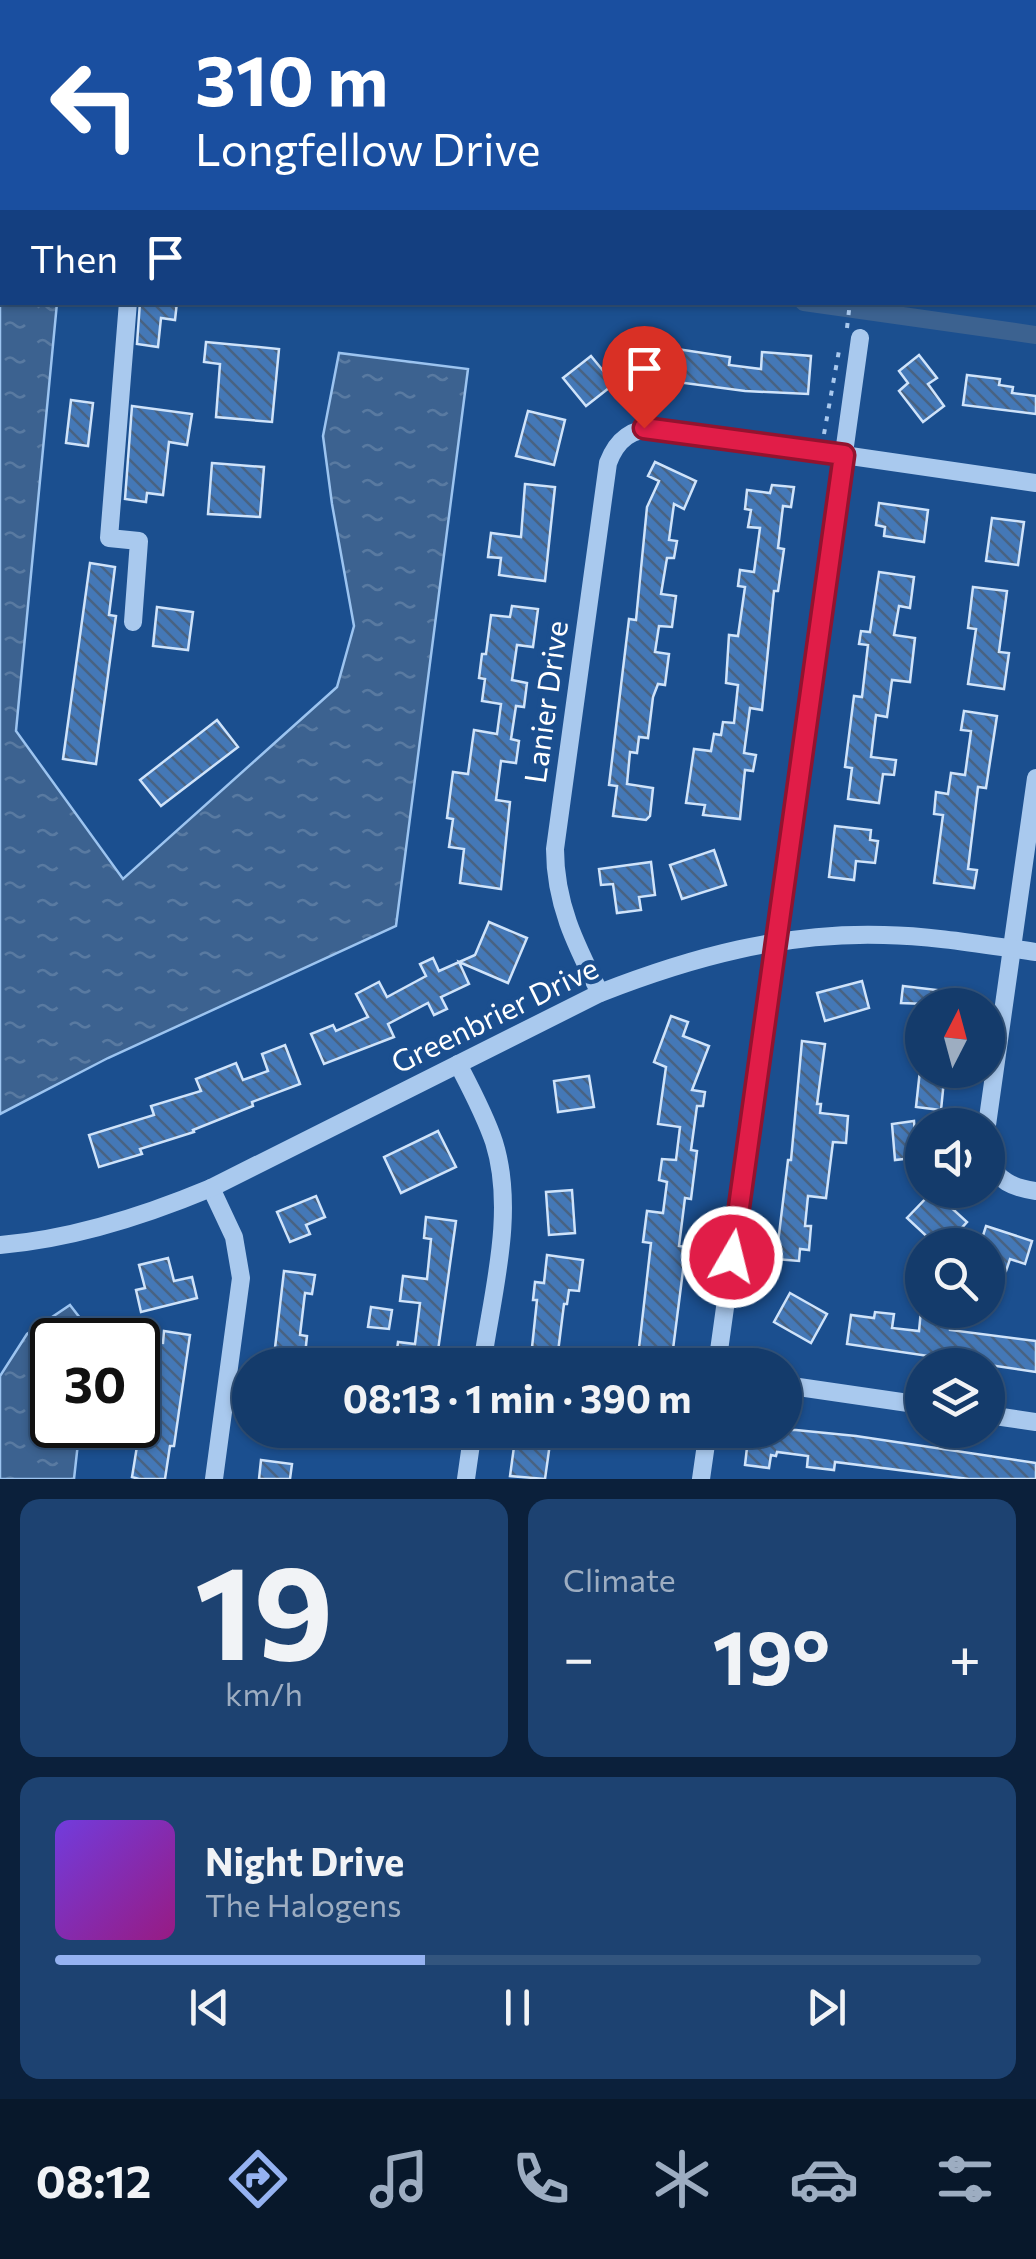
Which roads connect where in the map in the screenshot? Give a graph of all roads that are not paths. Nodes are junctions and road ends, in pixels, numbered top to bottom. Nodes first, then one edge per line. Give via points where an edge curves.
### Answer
1 (128, 305) edge
2 (854, 332) road end
3 (844, 455) junction
4 (1036, 483) edge
5 (132, 622) dead end
6 (1036, 778) edge
7 (776, 941) junction
8 (1012, 949) junction
9 (1036, 952) edge
10 (600, 993) junction
11 (458, 1064) junction
12 (989, 1108) edge
13 (1005, 1181) edge
14 (211, 1188) junction
15 (1036, 1191) edge
16 (0, 1245) edge
17 (484, 1348) edge
18 (719, 1348) edge
19 (802, 1387) edge
20 (905, 1403) edge
21 (1005, 1417) edge
22 (1036, 1422) edge
23 (470, 1448) edge
24 (705, 1448) edge
25 (214, 1479) edge
26 (466, 1479) edge
27 (701, 1479) edge

1 - 5 street via 110,538 139,542
2 - 3 street
3 - 4 street
3 - 7 street
3 - 10 street, Lanier Drive via 644,428 621,440 608,464 554,849 568,928
6 - 8 street
7 - 8 street, Greenbrier Drive via 884,935
7 - 10 street, Greenbrier Drive via 679,963
7 - 18 street
8 - 9 street, Greenbrier Drive
8 - 12 street
10 - 11 street, Greenbrier Drive
11 - 14 street, Greenbrier Drive
11 - 17 street via 484,1117 500,1172 501,1229
13 - 15 street
14 - 16 street, Greenbrier Drive via 115,1224
14 - 25 street via 234,1237 241,1278
19 - 20 street
21 - 22 street
23 - 26 street
24 - 27 street

